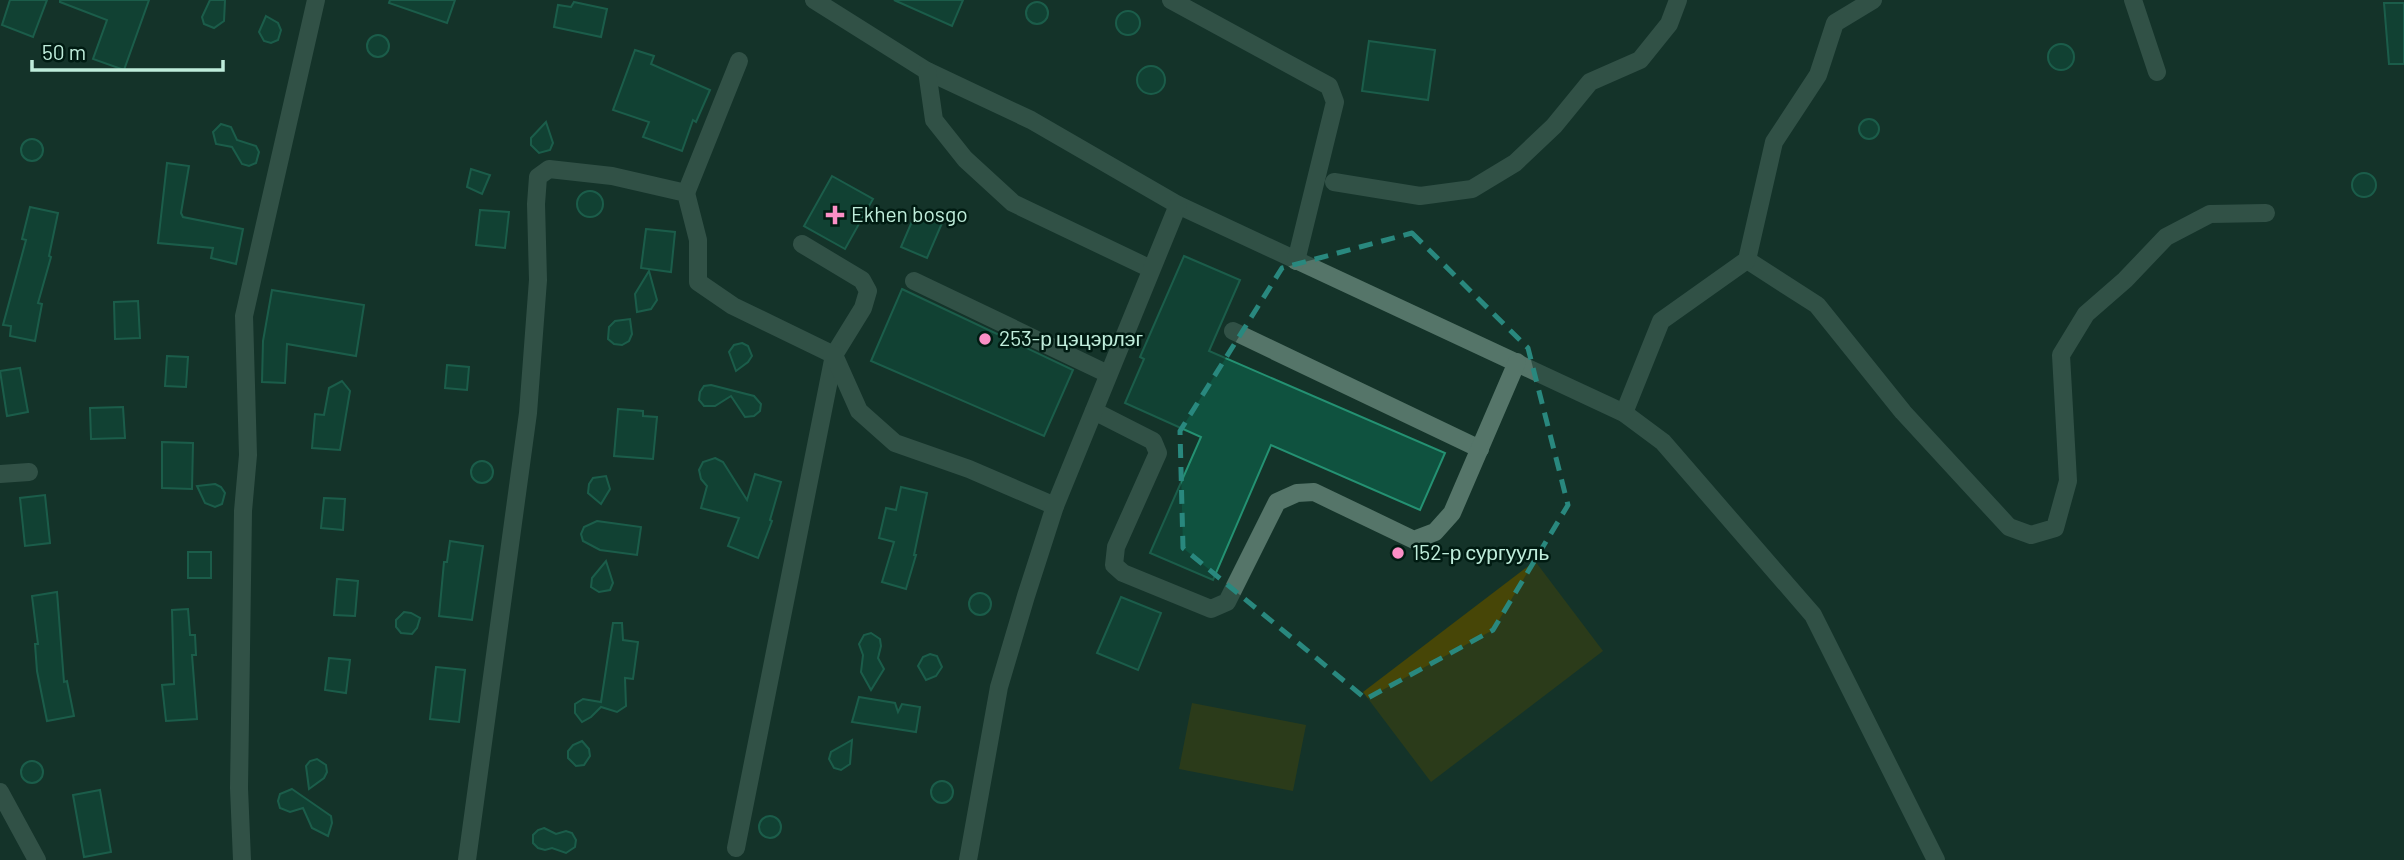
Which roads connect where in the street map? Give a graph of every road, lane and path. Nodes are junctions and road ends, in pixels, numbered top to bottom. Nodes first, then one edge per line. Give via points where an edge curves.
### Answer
1 (316, 0) edge
2 (814, 0) edge
3 (1171, 0) edge
4 (1678, 0) edge
5 (1873, 0) edge
6 (2133, 0) edge
7 (739, 61) dead end
8 (927, 71) junction
9 (2157, 72) dead end
10 (1334, 182) dead end
11 (686, 193) junction
12 (1178, 205) junction
13 (2266, 213) dead end
14 (802, 244) dead end
15 (1746, 260) junction
16 (1296, 261) junction
17 (1151, 269) junction
18 (914, 281) dead end
19 (1233, 331) dead end
20 (834, 355) junction
21 (1517, 362) junction
22 (1108, 374) junction
23 (1094, 411) junction
24 (1624, 413) junction
25 (1480, 449) junction
26 (29, 472) dead end
27 (0, 474) edge
28 (1055, 506) junction
29 (0, 792) edge
30 (736, 848) dead end
31 (37, 860) edge
32 (242, 860) edge
33 (467, 860) edge
34 (968, 860) edge
35 (1936, 860) edge

1 - 32 street via 244,316 248,455 243,512
2 - 8 street
3 - 16 street via 1329,86 1335,102
4 - 10 street via 1668,24 1640,60 1590,82 1515,163 1472,189 1420,196
5 - 15 street via 1835,23 1818,75 1774,142
6 - 9 street
7 - 11 street
8 - 12 street via 1031,120
8 - 17 street via 934,120 965,159 1013,202
11 - 20 street via 698,240 698,282 733,306
11 - 33 street via 612,176 549,169 538,177 538,279 528,413
12 - 16 street
12 - 17 street
13 - 15 street via 2210,214 2166,237 2086,314 2061,355 2068,481 2055,528 2031,535 2009,527 1976,492 1903,412 1817,305
14 - 20 street via 862,280 868,291 863,308
15 - 24 street via 1661,321
16 - 21 street
17 - 22 street
18 - 22 street
19 - 25 street
20 - 28 street via 859,411 895,443
20 - 30 street
21 - 24 street
21 - 25 street
22 - 23 street
23 - 25 street via 1153,441 1158,453 1116,547 1114,565 1123,573 1211,609 1227,602 1277,502 1314,492 1414,540 1435,532 1452,513
23 - 28 street
24 - 35 street via 1663,442 1813,615
26 - 27 street
28 - 34 street via 999,687
29 - 31 street

